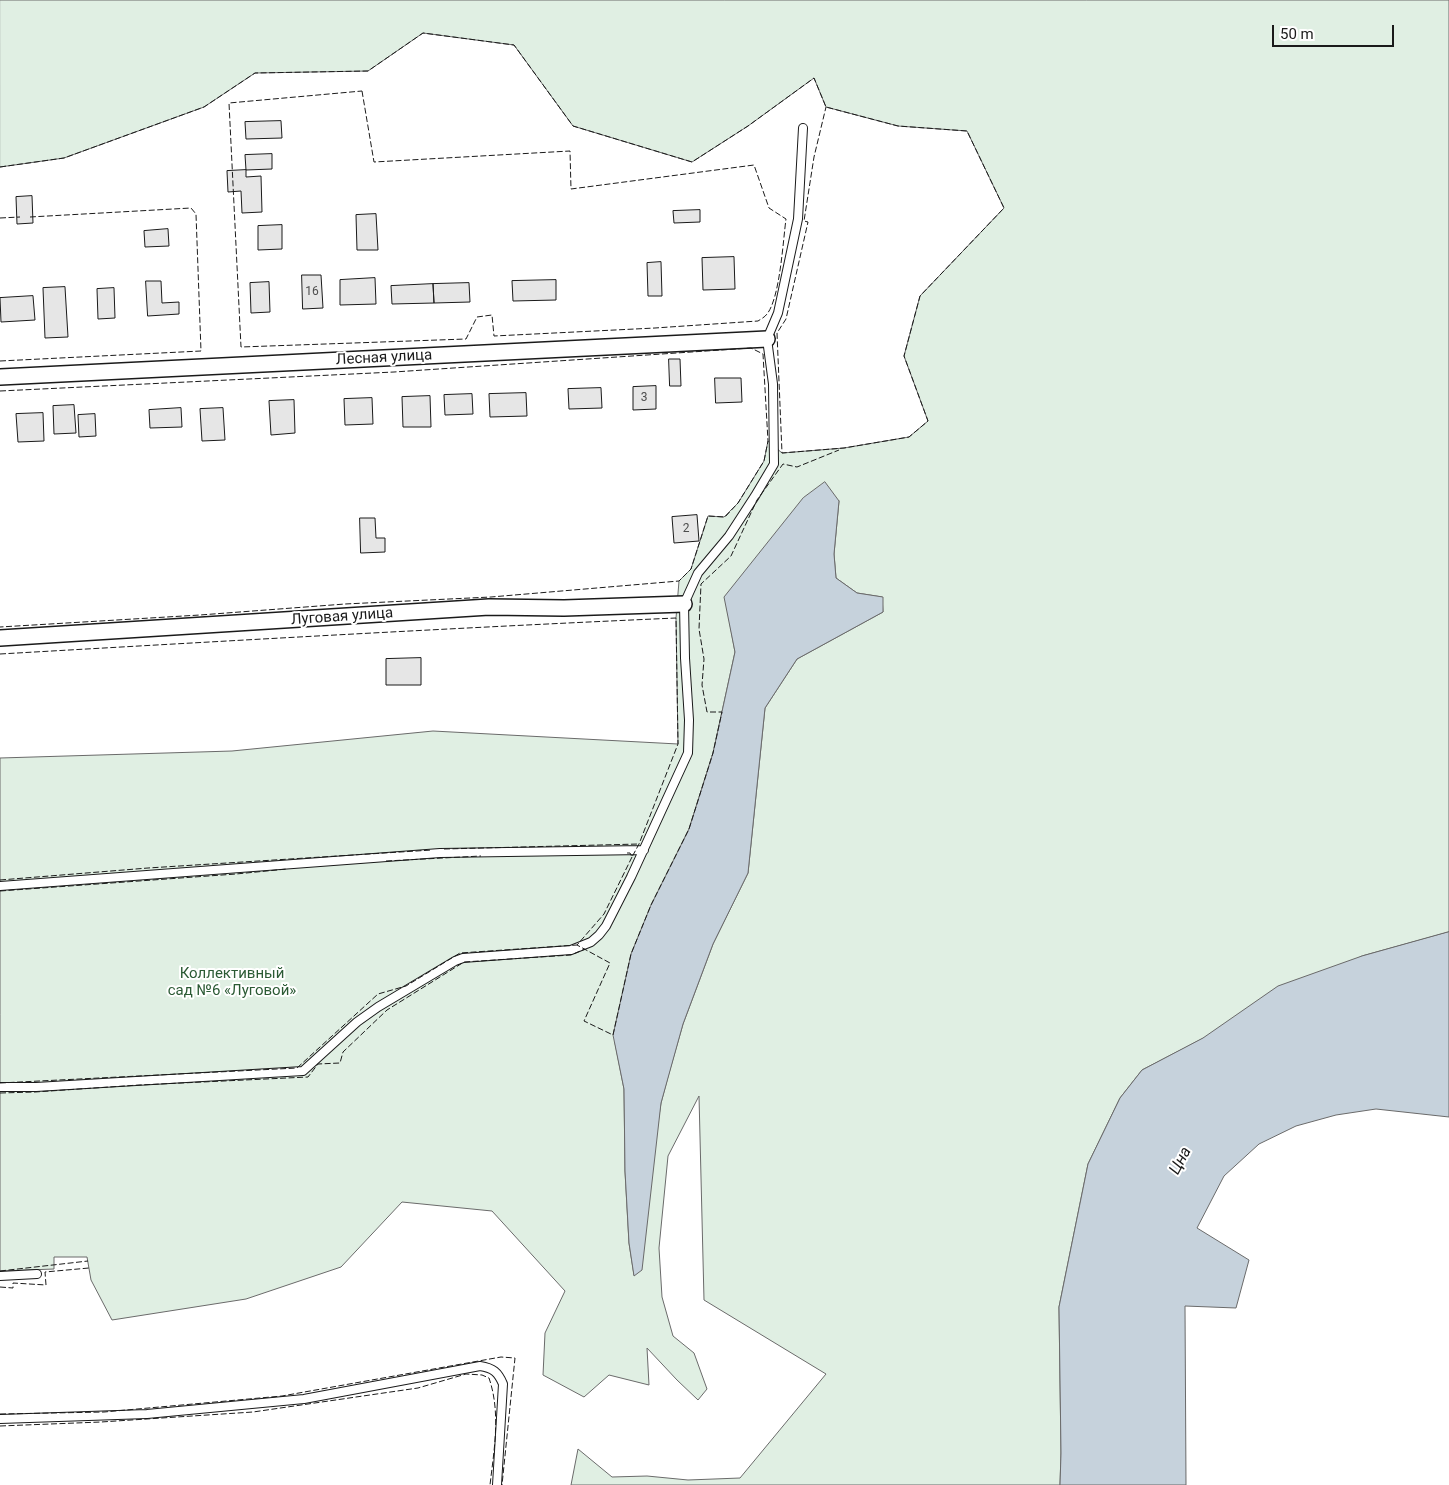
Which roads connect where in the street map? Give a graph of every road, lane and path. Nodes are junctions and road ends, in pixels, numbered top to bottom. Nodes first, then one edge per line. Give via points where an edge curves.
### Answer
1 (803, 128) dead end
2 (767, 338) junction
3 (0, 377) edge
4 (684, 604) junction
5 (0, 638) edge
6 (644, 850) junction
7 (0, 886) edge
8 (0, 1087) edge
9 (37, 1274) dead end
10 (0, 1276) edge
11 (0, 1419) edge
12 (497, 1485) edge

1 - 2 lane via 798,219 778,313
2 - 3 street, Лесная улица
2 - 4 lane via 773,384 774,464 729,536 698,573
4 - 5 street, Луговая улица via 489,607
4 - 6 lane via 688,753
6 - 7 lane via 440,853
6 - 8 lane via 606,926 592,942 571,950 463,958 378,1007 303,1071
9 - 10 lane
11 - 12 lane via 147,1414 304,1399 480,1366 496,1372 503,1384

